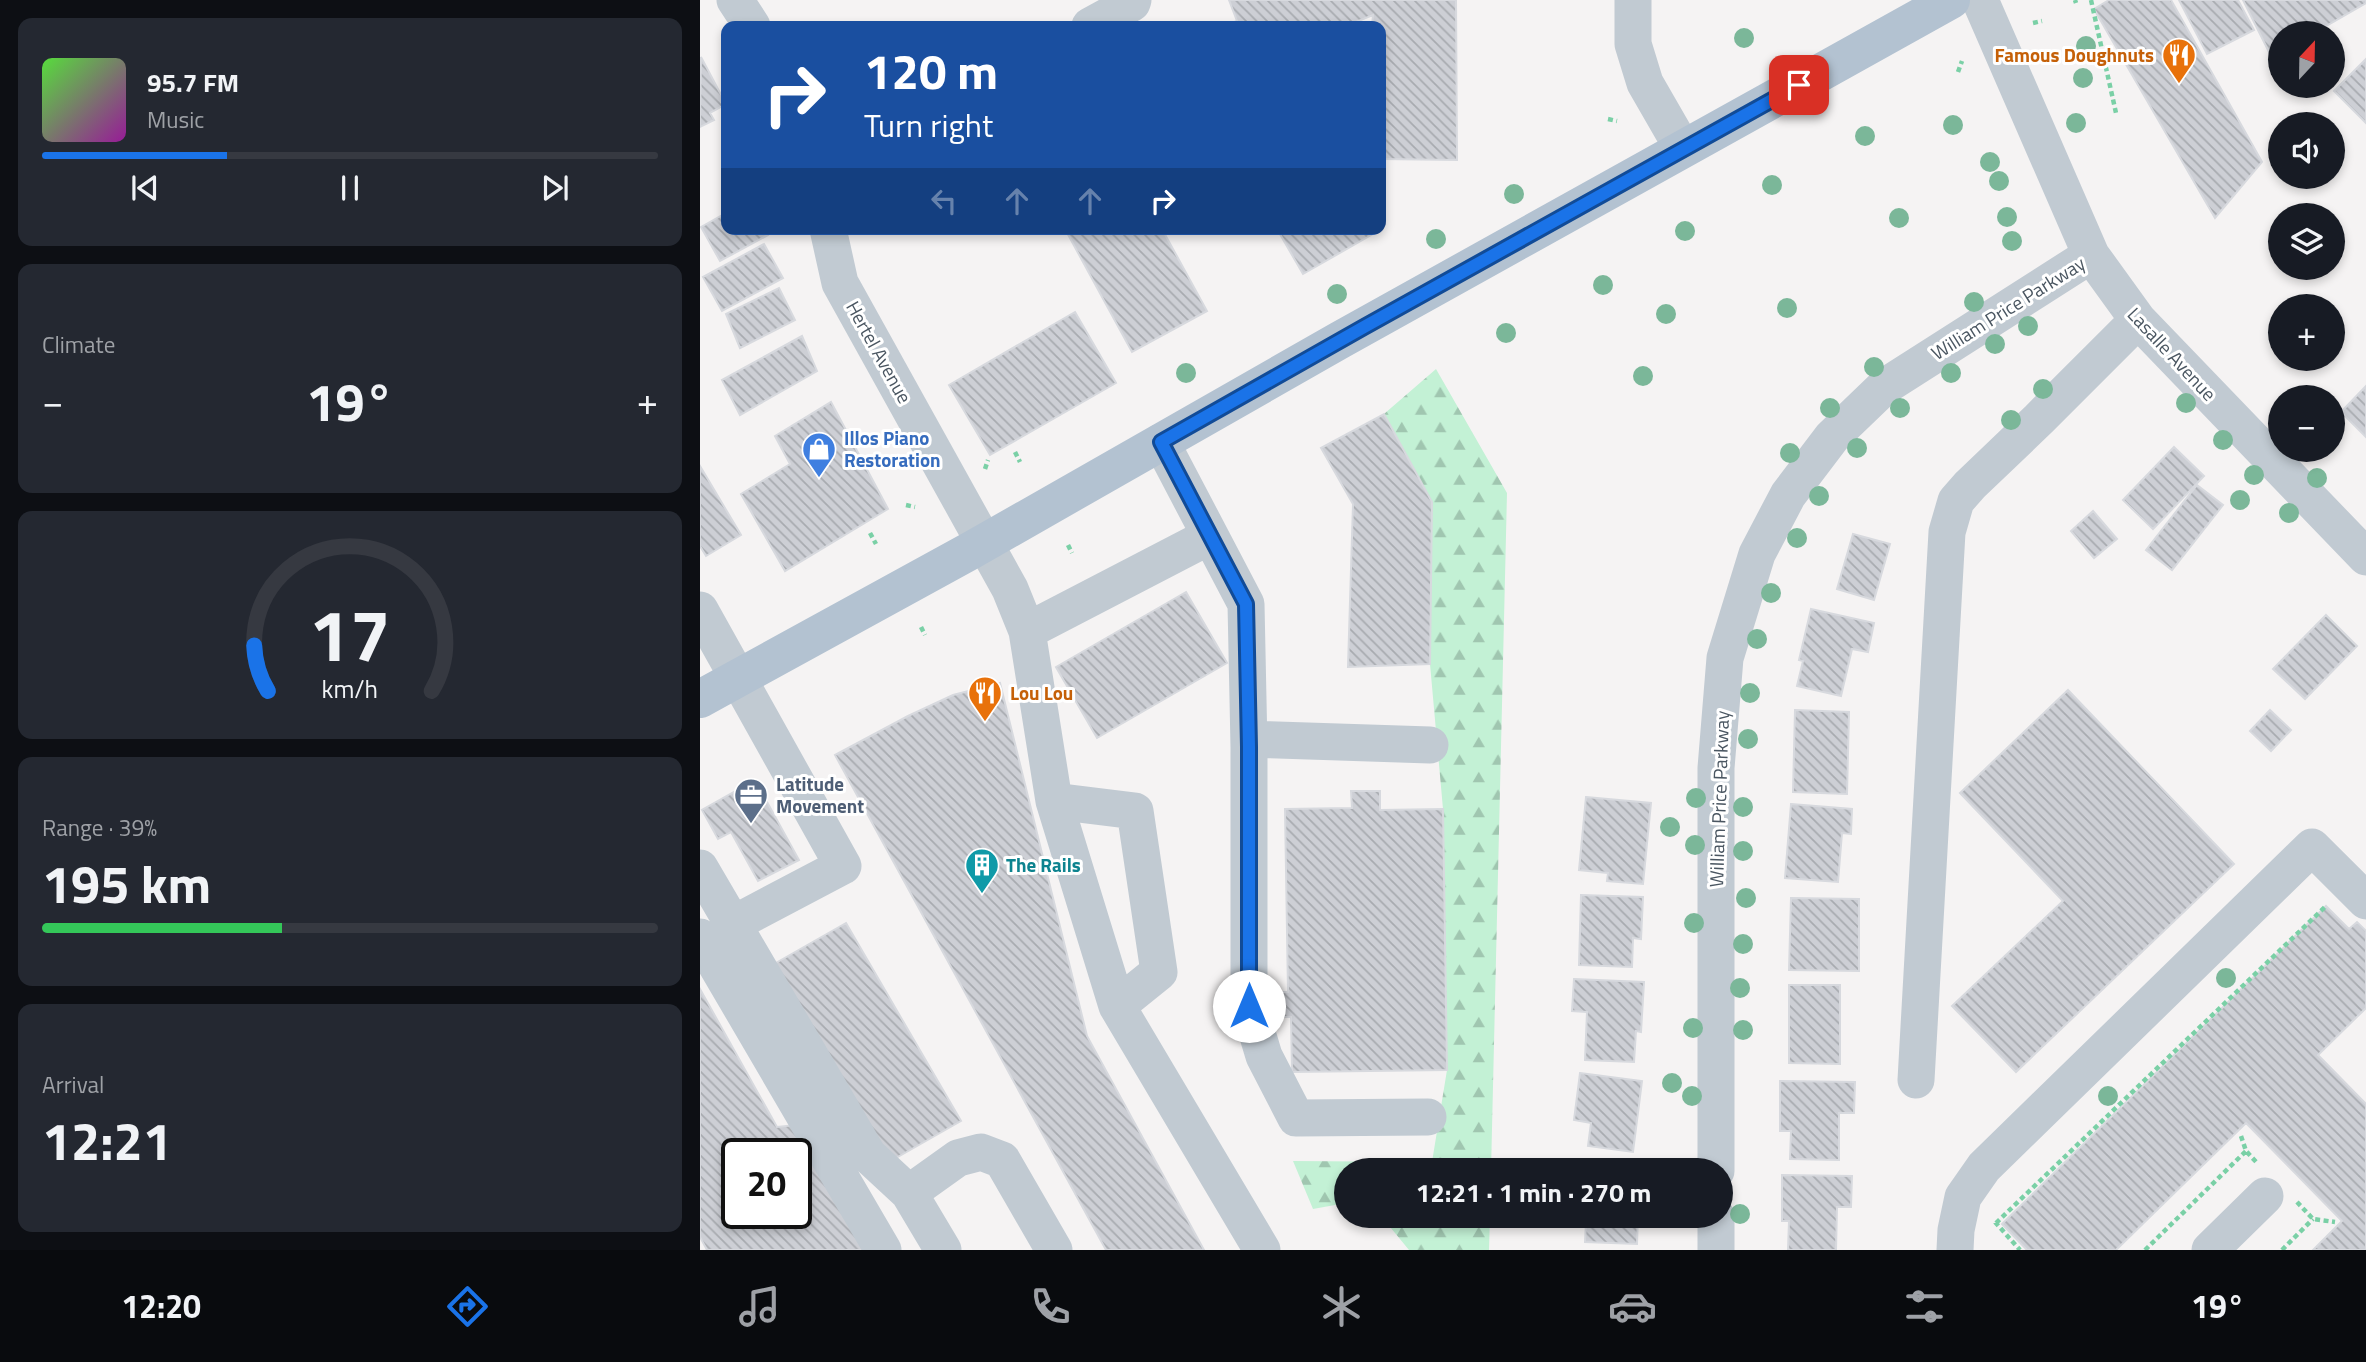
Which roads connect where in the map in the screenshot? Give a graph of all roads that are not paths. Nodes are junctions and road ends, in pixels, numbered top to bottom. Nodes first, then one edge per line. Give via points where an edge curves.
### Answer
1 (735, 0) edge
2 (1133, 0) edge
3 (1633, 0) edge
4 (1951, 0) edge
5 (1980, 0) edge
6 (749, 21) edge
7 (1099, 21) edge
8 (1683, 149) junction
9 (829, 235) edge
10 (2091, 255) junction
11 (2138, 320) junction
12 (1161, 442) junction
13 (1210, 536) junction
14 (984, 543) junction
15 (2366, 557) edge
16 (700, 610) edge
17 (1027, 631) junction
18 (738, 678) junction
19 (700, 699) edge
20 (1249, 739) junction
21 (1430, 745) dead end
22 (1054, 801) junction
23 (700, 868) edge
24 (2351, 899) edge
25 (717, 931) edge
26 (1117, 1006) junction
27 (1916, 1080) dead end
28 (1428, 1117) dead end
29 (1716, 1158) edge
30 (909, 1193) junction
31 (2265, 1196) dead end
32 (1716, 1228) edge
33 (1971, 1238) edge
34 (883, 1250) edge
35 (943, 1250) edge
36 (1054, 1250) edge
37 (1262, 1250) edge
38 (1716, 1250) edge
39 (2210, 1250) edge

1 - 6 street
2 - 7 street
3 - 8 street via 1633,44 1645,83
4 - 8 main road
5 - 10 street, Lasalle Avenue
8 - 12 main road
9 - 14 street, Hertel Avenue via 840,283
10 - 11 street, Lasalle Avenue
10 - 29 street, William Price Parkway via 1884,387 1832,438 1788,495 1757,554 1725,659 1716,768
11 - 15 street, Lasalle Avenue
11 - 27 street via 1956,501 1947,532
12 - 13 street
12 - 14 main road
13 - 17 street
13 - 20 street via 1246,604
14 - 17 street, Hertel Avenue
14 - 18 main road
16 - 18 street
17 - 22 street, Hertel Avenue
18 - 19 main road
18 - 25 street via 843,866
20 - 21 street
20 - 28 street via 1249,1006 1264,1056 1296,1118
22 - 26 street, Hertel Avenue
22 - 26 street via 1135,811 1159,972
23 - 25 street
24 - 33 street via 2312,847 1984,1167 1963,1197
25 - 30 street via 868,1155
25 - 34 street
26 - 37 street, Hertel Avenue
30 - 35 street
30 - 36 street via 958,1158 981,1152 1002,1160
31 - 39 street
32 - 38 street

